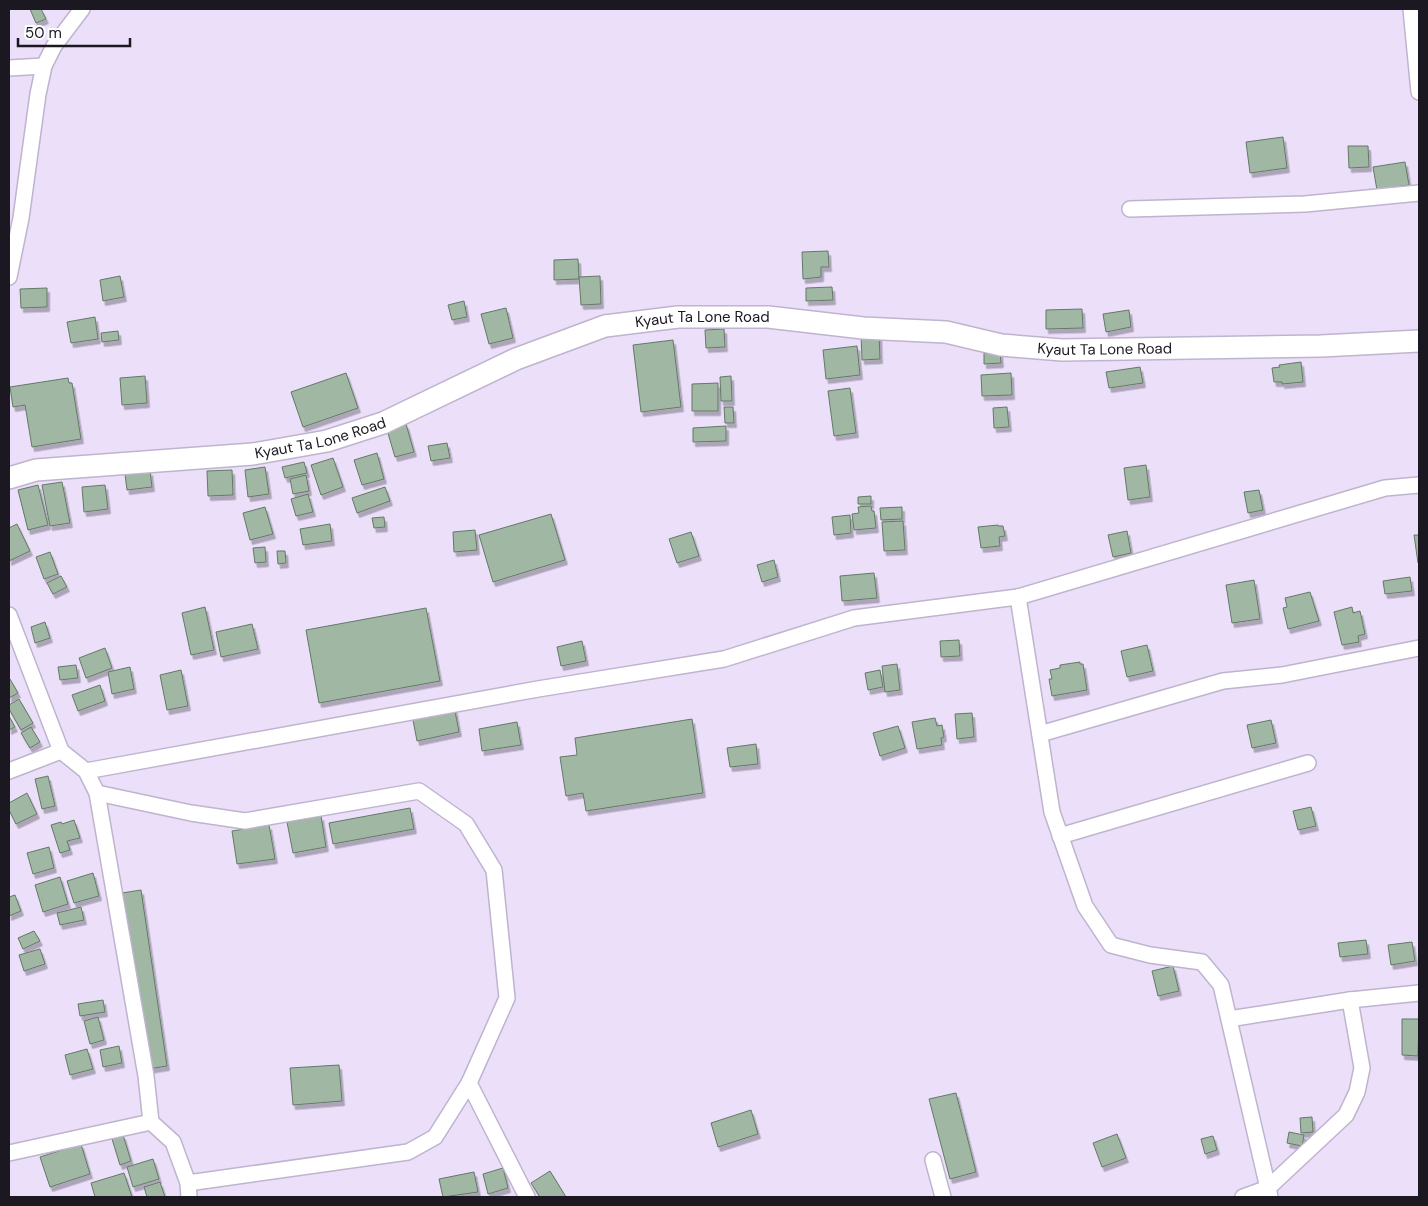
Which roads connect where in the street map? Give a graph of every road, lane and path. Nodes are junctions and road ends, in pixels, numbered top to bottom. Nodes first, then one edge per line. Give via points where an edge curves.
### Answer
1 (82, 9) edge
2 (1412, 9) edge
3 (44, 66) junction
4 (9, 68) edge
5 (1419, 92) edge
6 (1419, 193) edge
7 (1130, 209) dead end
8 (15, 218) edge
9 (9, 277) edge
10 (1419, 341) edge
11 (9, 478) edge
12 (1419, 485) edge
13 (1018, 597) junction
14 (9, 615) edge
15 (1419, 648) edge
16 (1040, 734) junction
17 (61, 751) junction
18 (1308, 763) dead end
19 (9, 771) edge
20 (86, 771) junction
21 (97, 793) junction
22 (1060, 836) junction
23 (1419, 993) edge
24 (1350, 1000) junction
25 (1229, 1019) junction
26 (469, 1083) junction
27 (151, 1122) junction
28 (9, 1153) edge
29 (933, 1160) dead end
30 (189, 1190) edge
31 (1269, 1193) edge
32 (527, 1197) edge
33 (944, 1197) edge
34 (1244, 1197) edge

1 - 3 street via 54,46
2 - 5 street
3 - 4 street
3 - 8 street
6 - 7 street via 1305,204
8 - 9 street
10 - 11 main road, Kyaut Ta Lone Road via 1321,346 1062,350 1001,345 946,332 863,328 768,318 678,317 605,326 516,359 383,423 327,442 253,454 36,470
12 - 13 street via 1385,488
13 - 16 street
13 - 20 street via 854,618 724,659 538,689
14 - 17 street
15 - 16 street via 1282,675 1223,681
16 - 22 street via 1052,812
17 - 19 street
17 - 20 street
18 - 22 street
20 - 21 street
21 - 26 street via 245,821 419,791 466,824 494,870 507,998
21 - 27 street via 146,1076
22 - 25 street via 1085,906 1111,945 1150,955 1202,962 1221,985
23 - 24 street
24 - 25 street
24 - 31 street via 1362,1068 1357,1092 1346,1115
25 - 31 street
26 - 30 street via 434,1136 408,1152
26 - 32 street
27 - 28 street
27 - 30 street via 173,1142
29 - 33 street
31 - 34 street

